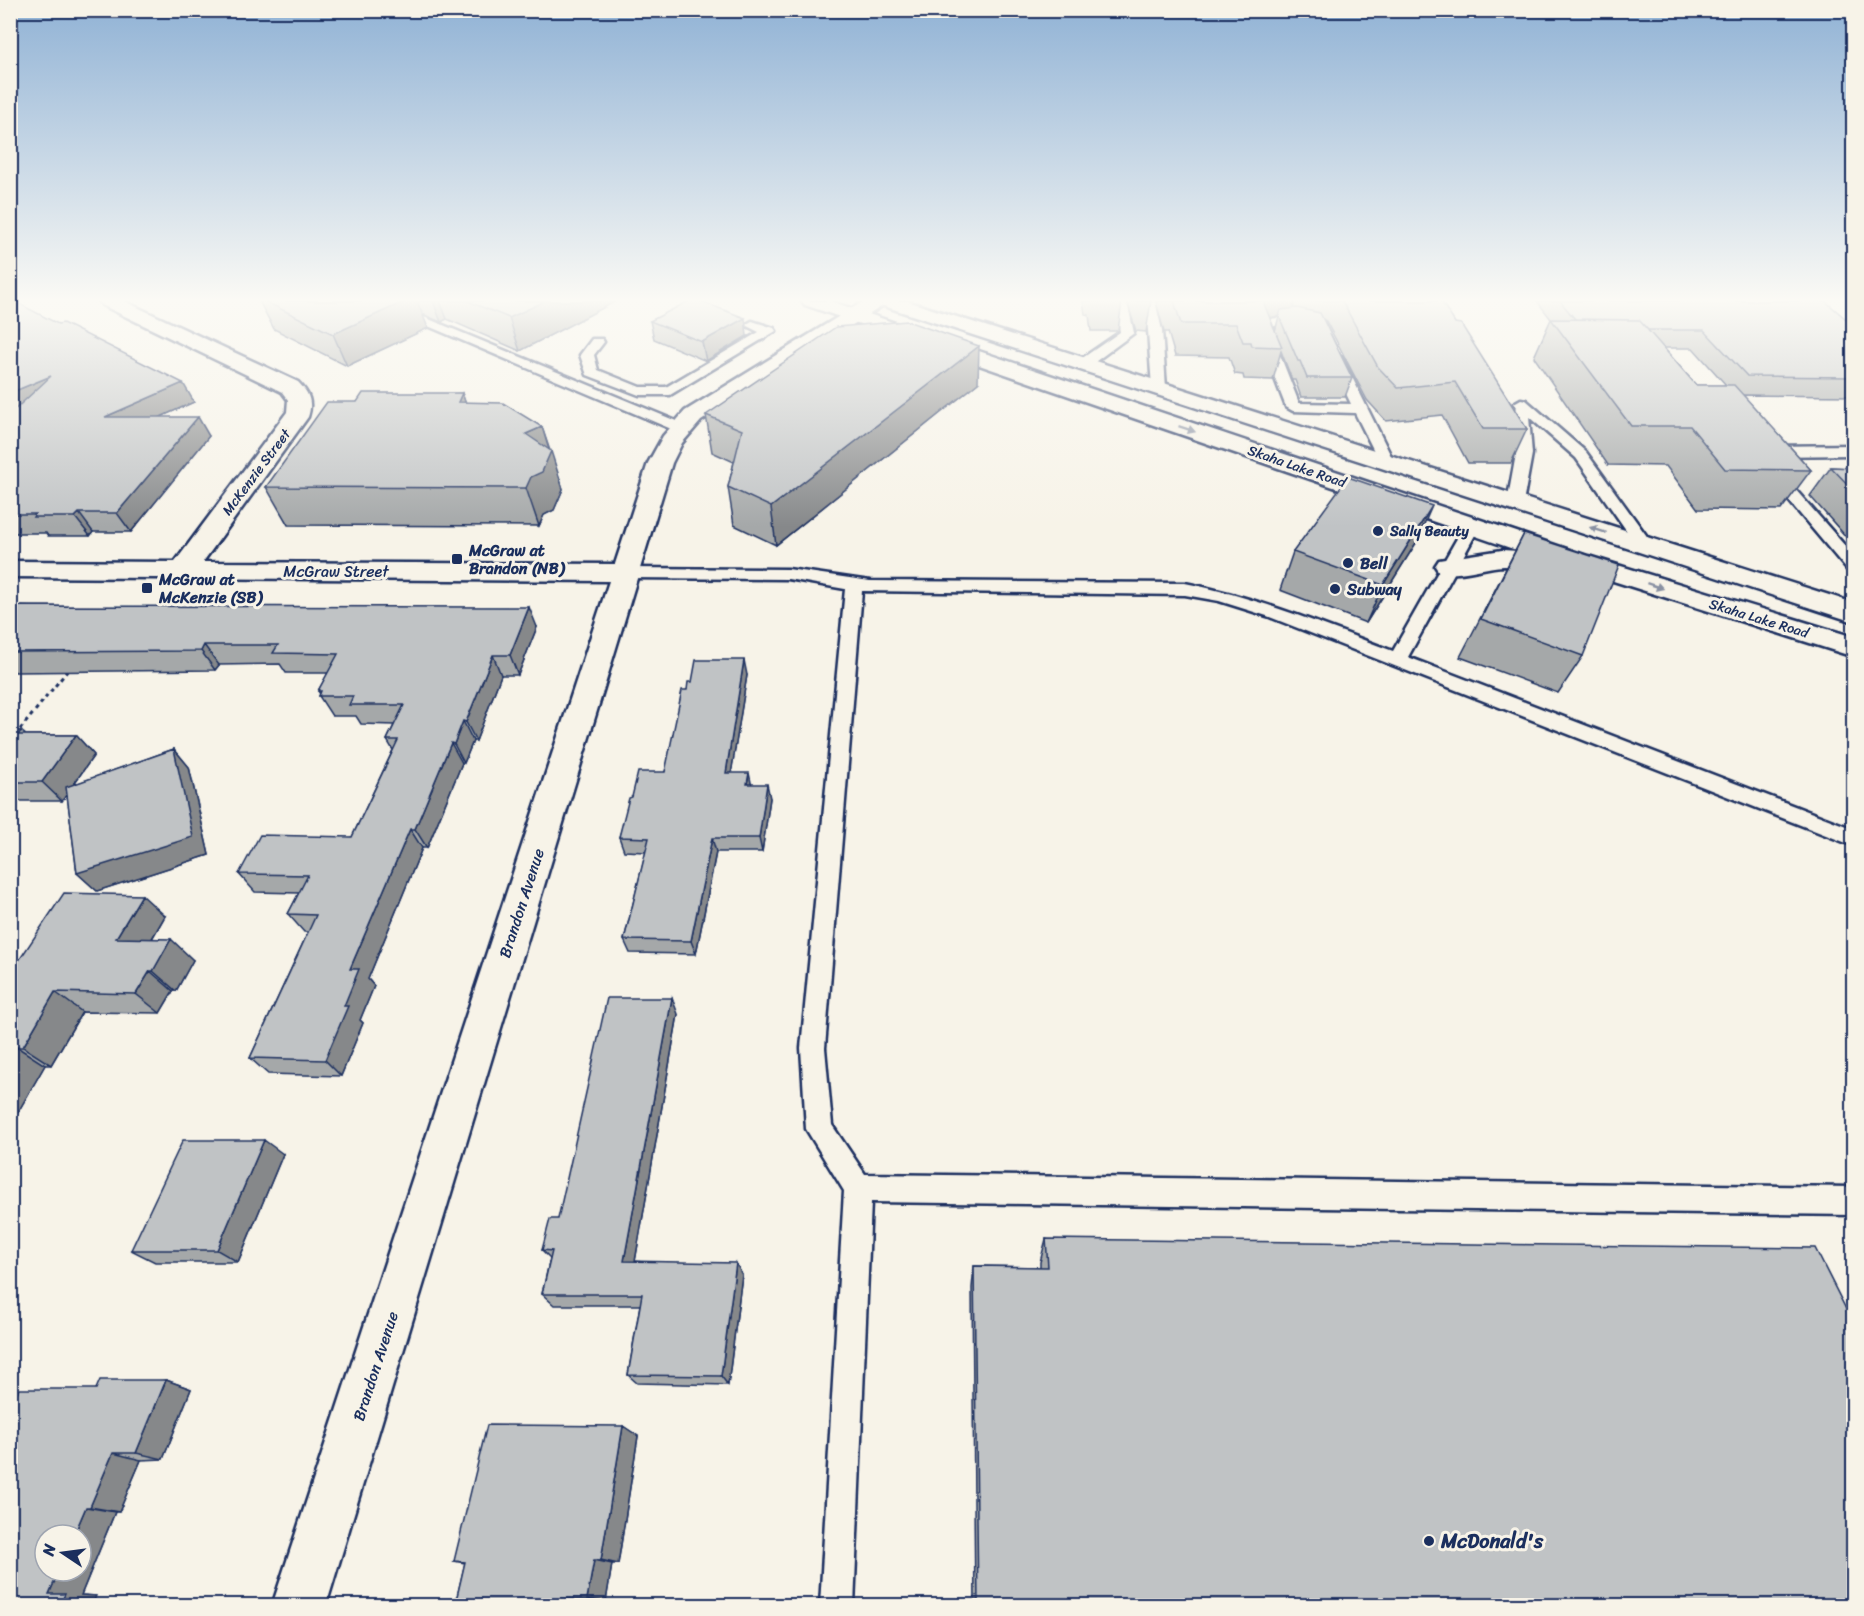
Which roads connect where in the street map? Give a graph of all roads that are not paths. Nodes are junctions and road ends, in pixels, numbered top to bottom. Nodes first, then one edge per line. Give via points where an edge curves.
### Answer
1 (268, 376) edge
2 (557, 376) edge
3 (603, 376) edge
4 (694, 376) edge
5 (754, 376) edge
6 (1033, 376) edge
7 (1122, 376) edge
8 (1164, 376) edge
9 (1281, 376) edge
10 (1345, 376) edge
11 (1167, 391) junction
12 (1361, 409) junction
13 (681, 428) junction
14 (1854, 450) edge
15 (1386, 462) junction
16 (1515, 503) junction
17 (1472, 526) junction
18 (1646, 546) junction
19 (1579, 562) junction
20 (1448, 566) junction
21 (1854, 567) edge
22 (10, 569) edge
23 (182, 571) junction
24 (626, 573) junction
25 (854, 584) junction
26 (1854, 613) edge
27 (1854, 618) edge
28 (1854, 647) edge
29 (1397, 660) junction
30 (1854, 838) edge
31 (858, 1188) junction
32 (1854, 1201) edge
33 (299, 1605) edge
34 (837, 1605) edge

1 - 23 main road, McKenzie Street via 298,394 302,404 297,417
2 - 13 lane
3 - 4 lane via 642,393 670,391
5 - 13 main road, Brandon Avenue
6 -> 17 main road, Skaha Lake Road
7 - 11 main road, Skaha Lake Road
8 - 11 lane
9 - 12 lane via 1293,407
10 - 12 lane
11 - 15 main road, Skaha Lake Road
11 - 17 main road via 1226,424 1408,486 1451,506
12 - 15 lane
13 - 24 main road, Brandon Avenue via 660,463
14 - 21 lane via 1755,451
15 - 16 main road, Skaha Lake Road
18 -> 16 main road, Skaha Lake Road
16 - 18 lane via 1524,454 1521,403 1581,455
17 - 19 main road, Skaha Lake Road
17 - 20 lane
17 - 27 main road via 1490,518 1515,520 1666,570
18 - 26 main road, Skaha Lake Road
19 - 20 main road via 1502,558
19 -> 28 main road, Skaha Lake Road
20 - 29 lane
22 - 23 main road, McGraw Street
23 - 24 main road, McGraw Street
24 - 25 lane via 788,574
24 - 33 main road, Brandon Avenue
25 - 29 lane via 1185,589 1273,612
25 - 31 lane via 813,1048 819,1129
29 - 30 lane
31 - 32 lane
31 - 34 lane

